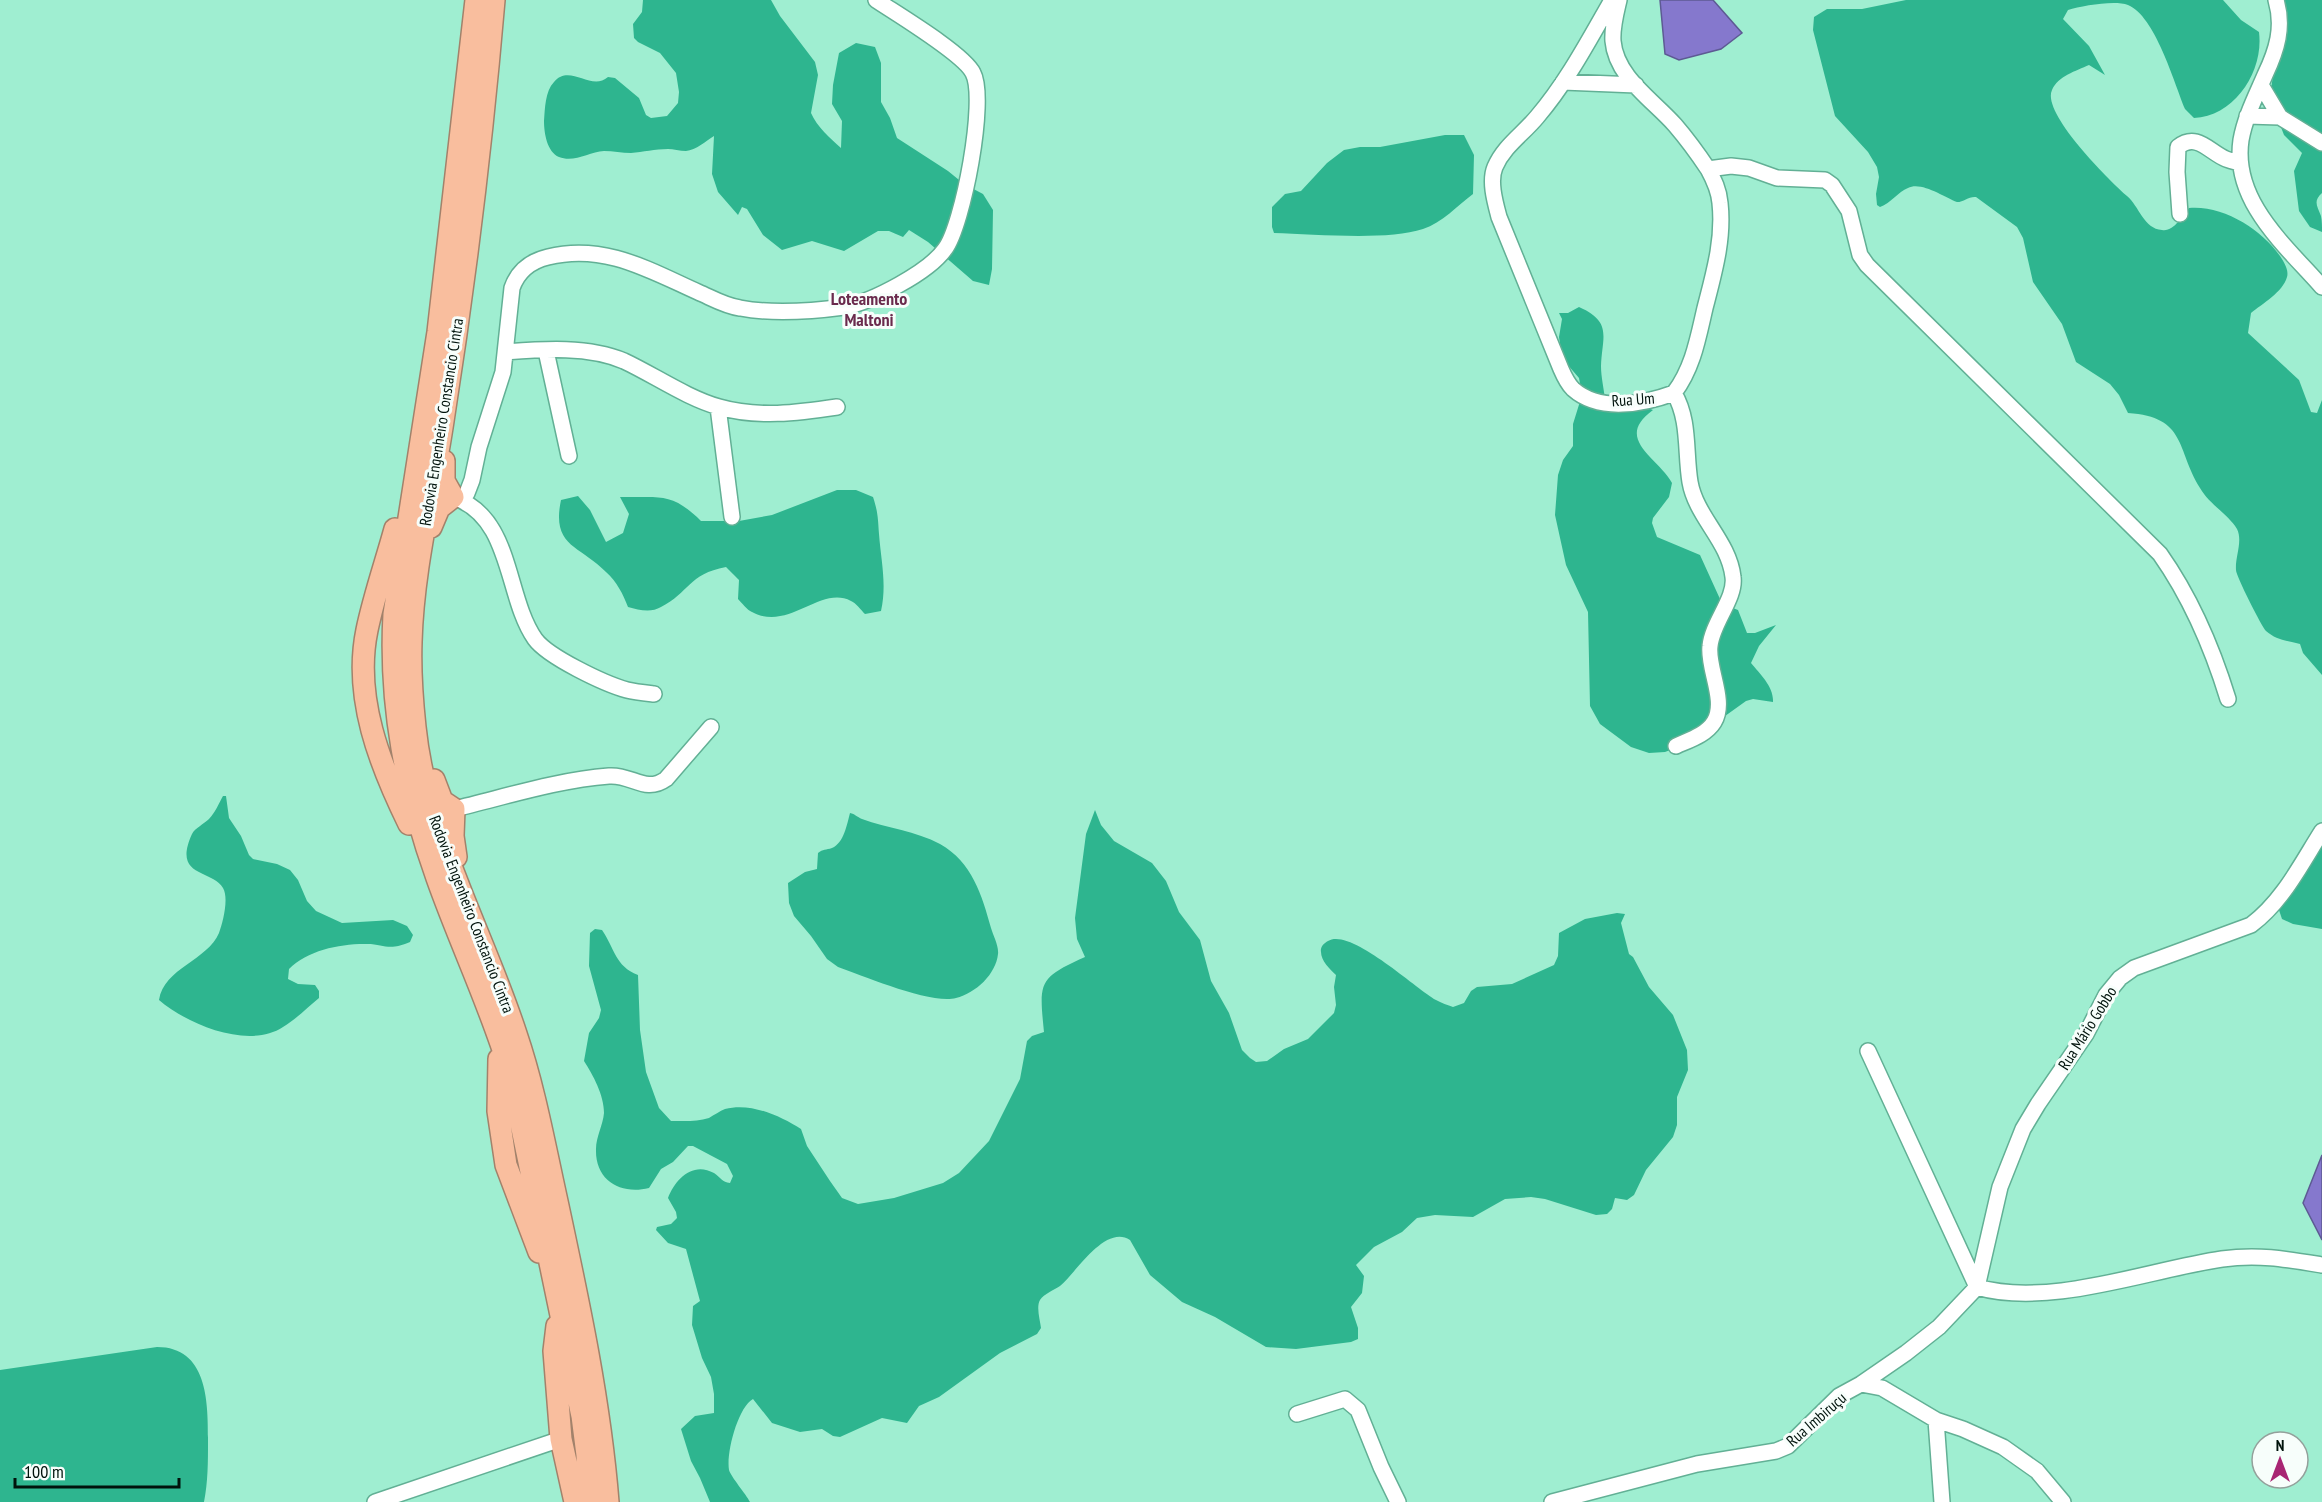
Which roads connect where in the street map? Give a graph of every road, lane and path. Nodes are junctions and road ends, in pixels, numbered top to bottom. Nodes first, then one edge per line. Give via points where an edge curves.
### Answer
1 (476, 0) edge
2 (494, 0) edge
3 (876, 0) edge
4 (1612, 0) edge
5 (1619, 0) edge
6 (2276, 0) edge
7 (1563, 82) junction
8 (2261, 85) junction
9 (1636, 86) junction
10 (2247, 116) junction
11 (2280, 117) junction
12 (2322, 143) edge
13 (2240, 163) junction
14 (1708, 169) junction
15 (2180, 214) dead end
16 (2322, 287) edge
17 (546, 351) junction
18 (506, 352) junction
19 (1674, 393) junction
20 (718, 407) junction
21 (837, 407) dead end
22 (443, 425) junction
23 (568, 456) dead end
24 (415, 471) junction
25 (457, 498) junction
26 (732, 517) dead end
27 (422, 543) junction
28 (654, 694) dead end
29 (2228, 699) dead end
30 (711, 727) dead end
31 (415, 730) junction
32 (1676, 747) dead end
33 (454, 808) junction
34 (2322, 831) edge
35 (437, 879) junction
36 (463, 896) junction
37 (1868, 1051) dead end
38 (2322, 1264) edge
39 (1977, 1287) junction
40 (561, 1311) junction
41 (1861, 1384) junction
42 (1297, 1414) dead end
43 (1936, 1420) junction
44 (561, 1439) junction
45 (375, 1502) edge
46 (575, 1502) edge
47 (589, 1502) edge
48 (608, 1502) edge
49 (1398, 1502) edge
50 (1552, 1502) edge
51 (1942, 1502) edge
52 (2063, 1502) edge

1 - 24 highway, Rodovia Engenheiro Constancio Cintra via 438,332
2 - 22 highway, Rodovia Engenheiro Constancio Cintra via 488,80
3 - 18 street via 960,58 973,72 977,85 972,156 945,249 909,278 876,297 812,310 742,309 611,256 563,254 542,259 516,276
4 - 7 street, Rua Um
5 - 9 street via 1613,41 1617,57
6 - 8 street via 2278,44
7 - 9 street
7 - 19 street, Rua Um via 1537,117 1502,153 1494,169 1499,217 1560,369 1572,388 1582,395 1620,404 1650,402
8 - 10 street
8 - 11 street
9 - 14 street via 1672,122
10 - 11 street
10 - 13 street
11 - 12 street
13 - 15 street via 2225,159 2198,141 2190,140 2178,147
13 - 16 street via 2253,206
14 - 19 street via 1720,204 1719,252 1692,361
14 - 29 street via 1749,168 1777,178 1820,179 1832,185 1849,211 1860,255 1867,265 2160,554 2181,584 2206,636
17 - 18 street
17 - 20 street via 622,360
17 - 23 street
18 - 25 street via 472,480 467,493
19 - 32 street, Rua Um via 1684,419 1690,484 1699,508 1719,538 1734,579 1710,645 1718,713 1701,735
20 - 21 street via 766,414
20 - 26 street
22 - 25 highway via 444,481
22 - 27 highway, Rodovia Engenheiro Constancio Cintra
24 - 35 highway, Rodovia Engenheiro Constancio Cintra via 394,614 394,699 408,784
24 - 35 highway via 366,632 364,682 378,752
25 - 27 highway via 439,508
25 - 28 street via 478,513 495,536 507,561 526,624 537,642 606,683
27 - 31 highway, Rodovia Engenheiro Constancio Cintra via 411,645
30 - 33 street via 657,786 619,775 583,778
31 - 33 highway via 442,801
31 - 36 highway, Rodovia Engenheiro Constancio Cintra via 434,817
33 - 36 highway via 453,836
34 - 39 street, Rua Mário Gobbo via 2282,895 2264,916 2231,934 2134,968 2106,995 2086,1034 2037,1104 2012,1154 2000,1187
35 - 40 highway, Rodovia Engenheiro Constancio Cintra via 500,1037 498,1111 506,1165 556,1289
36 - 48 highway, Rodovia Engenheiro Constancio Cintra via 506,1002 537,1108 593,1375
37 - 39 street
38 - 39 street via 2247,1256 2063,1290 2020,1294
39 - 41 street, Rua Imbiruçu via 1939,1327
40 - 44 highway via 554,1351
40 - 47 highway via 582,1416
41 - 43 street via 1882,1388
41 - 50 street, Rua Imbiruçu via 1839,1396 1788,1446 1776,1451 1697,1464
42 - 49 street via 1345,1399 1353,1403
43 - 51 street
43 - 52 street via 2002,1447 2037,1471
44 - 45 street
44 - 46 highway

